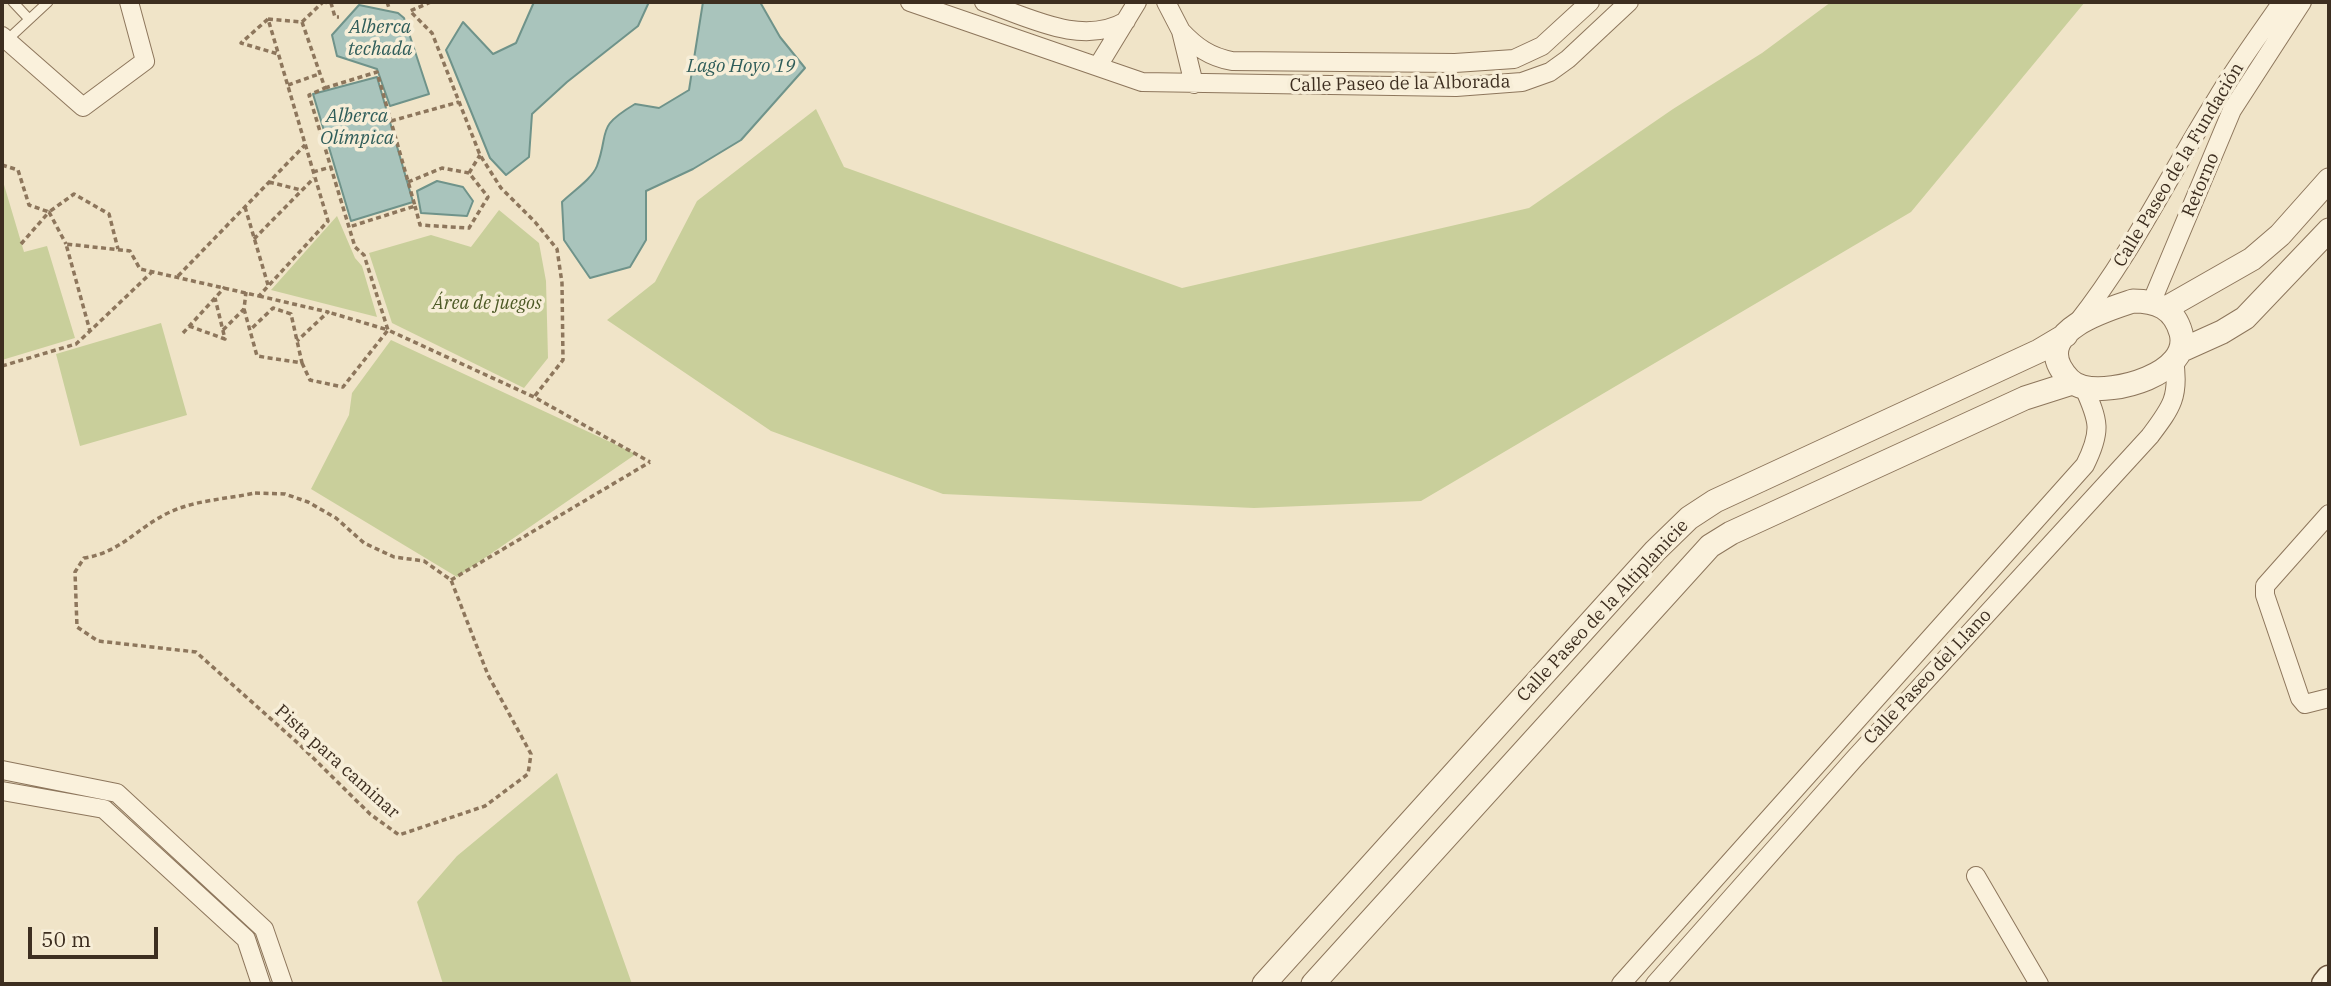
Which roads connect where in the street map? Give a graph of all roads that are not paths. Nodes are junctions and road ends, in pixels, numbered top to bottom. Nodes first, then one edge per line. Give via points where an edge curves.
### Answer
1 (13, 2) edge
2 (48, 2) edge
3 (129, 2) edge
4 (910, 2) edge
5 (984, 2) edge
6 (1590, 2) edge
7 (1629, 2) edge
8 (2281, 2) edge
9 (2302, 2) edge
10 (1136, 3) edge
11 (1167, 4) edge
12 (29, 19) junction
13 (1126, 21) junction
14 (1181, 31) junction
15 (1558, 32) junction
16 (4, 38) edge
17 (1576, 52) junction
18 (1098, 66) junction
19 (1194, 84) junction
20 (2329, 180) edge
21 (2329, 230) edge
22 (2159, 304) junction
23 (2070, 331) junction
24 (2178, 355) junction
25 (2078, 385) junction
26 (2329, 514) edge
27 (1655, 551) junction
28 (1680, 576) junction
29 (2329, 698) edge
30 (1836, 742) junction
31 (1854, 759) junction
32 (2, 771) edge
33 (2, 792) edge
34 (162, 835) junction
35 (148, 850) junction
36 (1372, 866) junction
37 (1976, 876) dead end
38 (1397, 891) junction
39 (2329, 979) edge
40 (261, 984) edge
41 (283, 984) edge
42 (1264, 984) edge
43 (1312, 984) edge
44 (1621, 984) edge
45 (1655, 984) edge
46 (2039, 984) edge
47 (2325, 984) edge

1 - 12 lane
2 - 12 lane
3 - 16 street via 145,61 83,107
4 - 18 street, Calle Paseo de la Alborada
5 - 13 street via 1068,30 1096,32
6 - 15 street, Calle Paseo de la Alborada
7 - 17 street, Calle Paseo de la Alborada
8 - 23 street, Calle Paseo de la Fundación via 2216,100 2105,288
9 - 22 street, Retorno via 2232,110
10 - 11 street
10 - 13 street
11 - 14 street
12 - 16 lane
13 - 18 street
14 - 15 street, Calle Paseo de la Alborada via 1214,58 1232,61 1455,63 1514,59 1542,46
14 - 19 street
15 - 17 street
17 - 19 street, Calle Paseo de la Alborada via 1549,72 1522,82 1456,87
18 - 19 street, Calle Paseo de la Alborada via 1142,82
20 - 22 street via 2252,259
21 - 24 street via 2245,317
22 - 23 street via 2133,301 2095,314
22 - 24 street via 2176,319 2182,335
23 - 25 street via 2057,346 2056,356
23 - 27 street, Calle Paseo de la Altiplanicie via 2039,351 1715,501 1689,518
24 - 25 street via 2164,370 2132,383 2100,389
24 - 31 street, Calle Paseo del Llano via 2172,407 2150,436
25 - 28 street, Calle Paseo de la Altiplanicie via 2025,398 1731,533 1710,546
25 - 30 street, Calle Paseo del Llano via 2098,426 2085,465
26 - 29 street via 2265,586 2300,698 2305,704
27 - 28 street
27 - 36 street, Calle Paseo de la Altiplanicie
28 - 38 street, Calle Paseo de la Altiplanicie
30 - 31 street
30 - 44 street, Calle Paseo del Llano
31 - 45 street, Calle Paseo del Llano
32 - 34 street via 117,793
33 - 35 street via 104,809
34 - 35 street
34 - 41 street via 264,929
35 - 40 street via 246,940
36 - 38 street
36 - 42 street, Calle Paseo de la Altiplanicie
37 - 46 street
38 - 43 street, Calle Paseo de la Altiplanicie
39 - 47 main road

